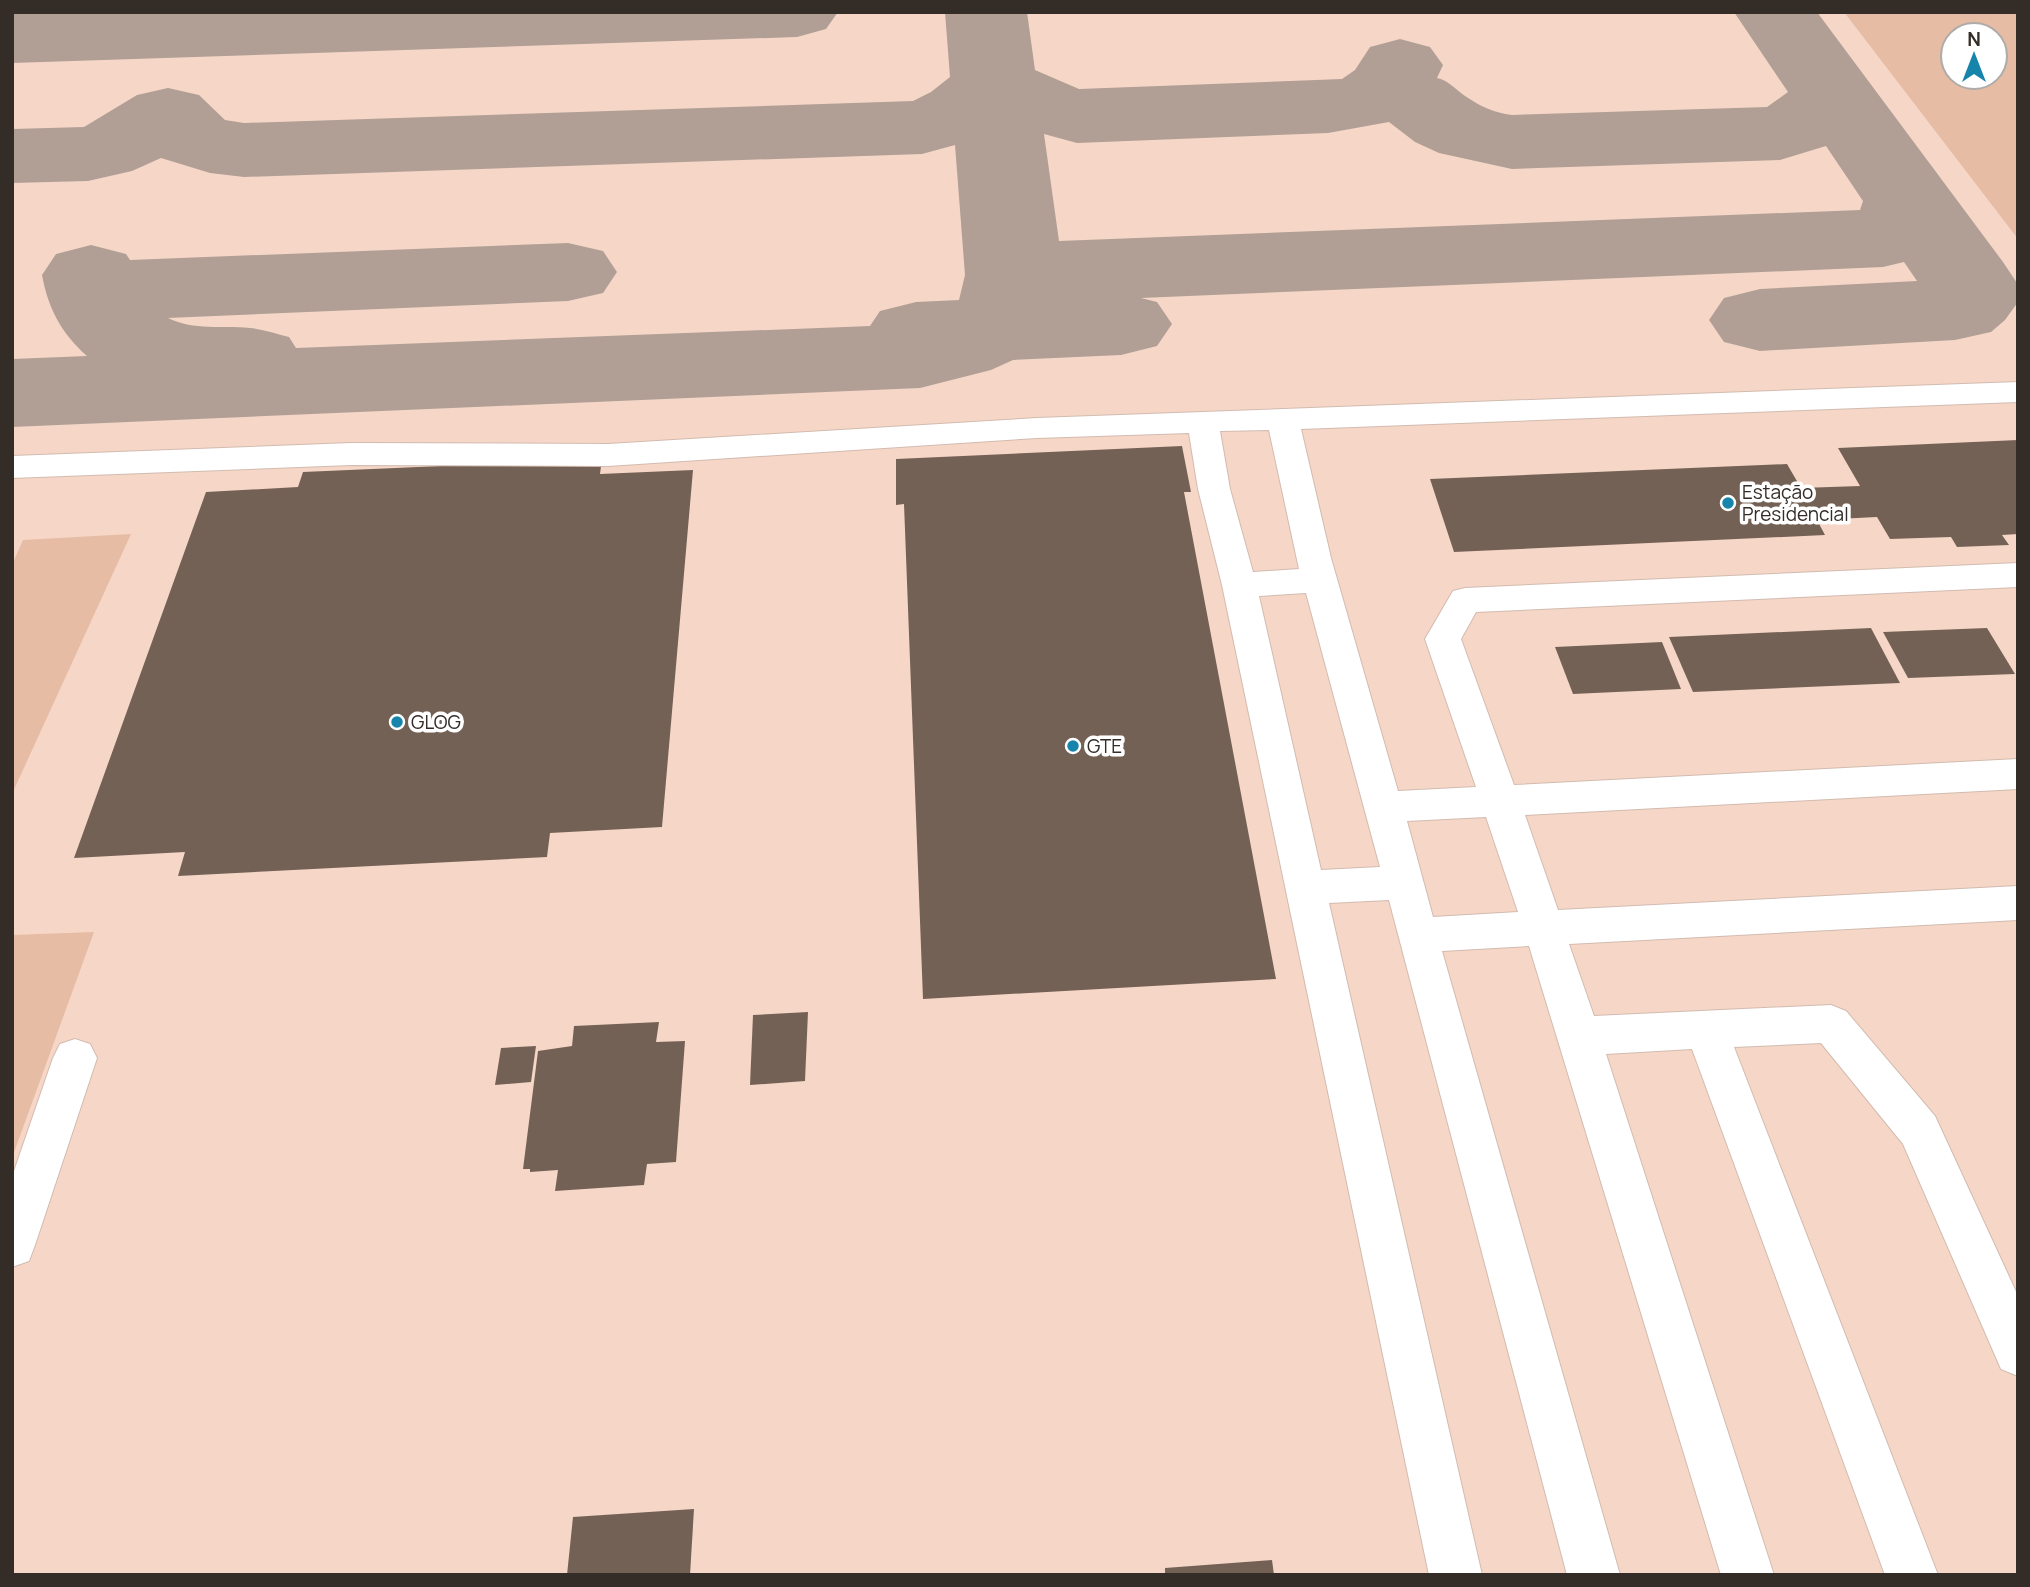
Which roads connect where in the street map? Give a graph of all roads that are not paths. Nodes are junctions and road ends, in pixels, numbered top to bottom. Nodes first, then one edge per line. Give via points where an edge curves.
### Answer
1 (2018, 392) edge
2 (1283, 420) junction
3 (1203, 423) junction
4 (12, 467) edge
5 (2018, 575) edge
6 (1319, 580) junction
7 (1239, 585) junction
8 (2018, 774) edge
9 (1503, 802) junction
10 (1383, 807) junction
11 (1406, 883) junction
12 (1304, 887) junction
13 (2018, 902) edge
14 (1544, 927) junction
15 (1417, 935) junction
16 (1706, 1030) junction
17 (1578, 1036) junction
18 (75, 1058) dead end
19 (12, 1245) edge
20 (2018, 1352) edge
21 (1456, 1575) edge
22 (1594, 1575) edge
23 (1748, 1575) edge
24 (1912, 1575) edge

1 - 2 lane
2 - 3 lane
2 - 6 lane
3 - 4 lane via 1037,428 608,455 351,454
3 - 7 lane via 1214,489
5 - 9 lane via 1465,600 1443,639
6 - 7 lane
6 - 10 lane
7 - 12 lane
8 - 9 lane
9 - 10 lane
9 - 14 lane
10 - 11 lane
11 - 12 lane
11 - 15 lane
12 - 21 lane
13 - 14 lane
14 - 15 lane
14 - 17 lane
15 - 22 lane
16 - 17 lane
16 - 20 lane via 1831,1024 1919,1130
16 - 24 lane
17 - 23 lane
18 - 19 lane

